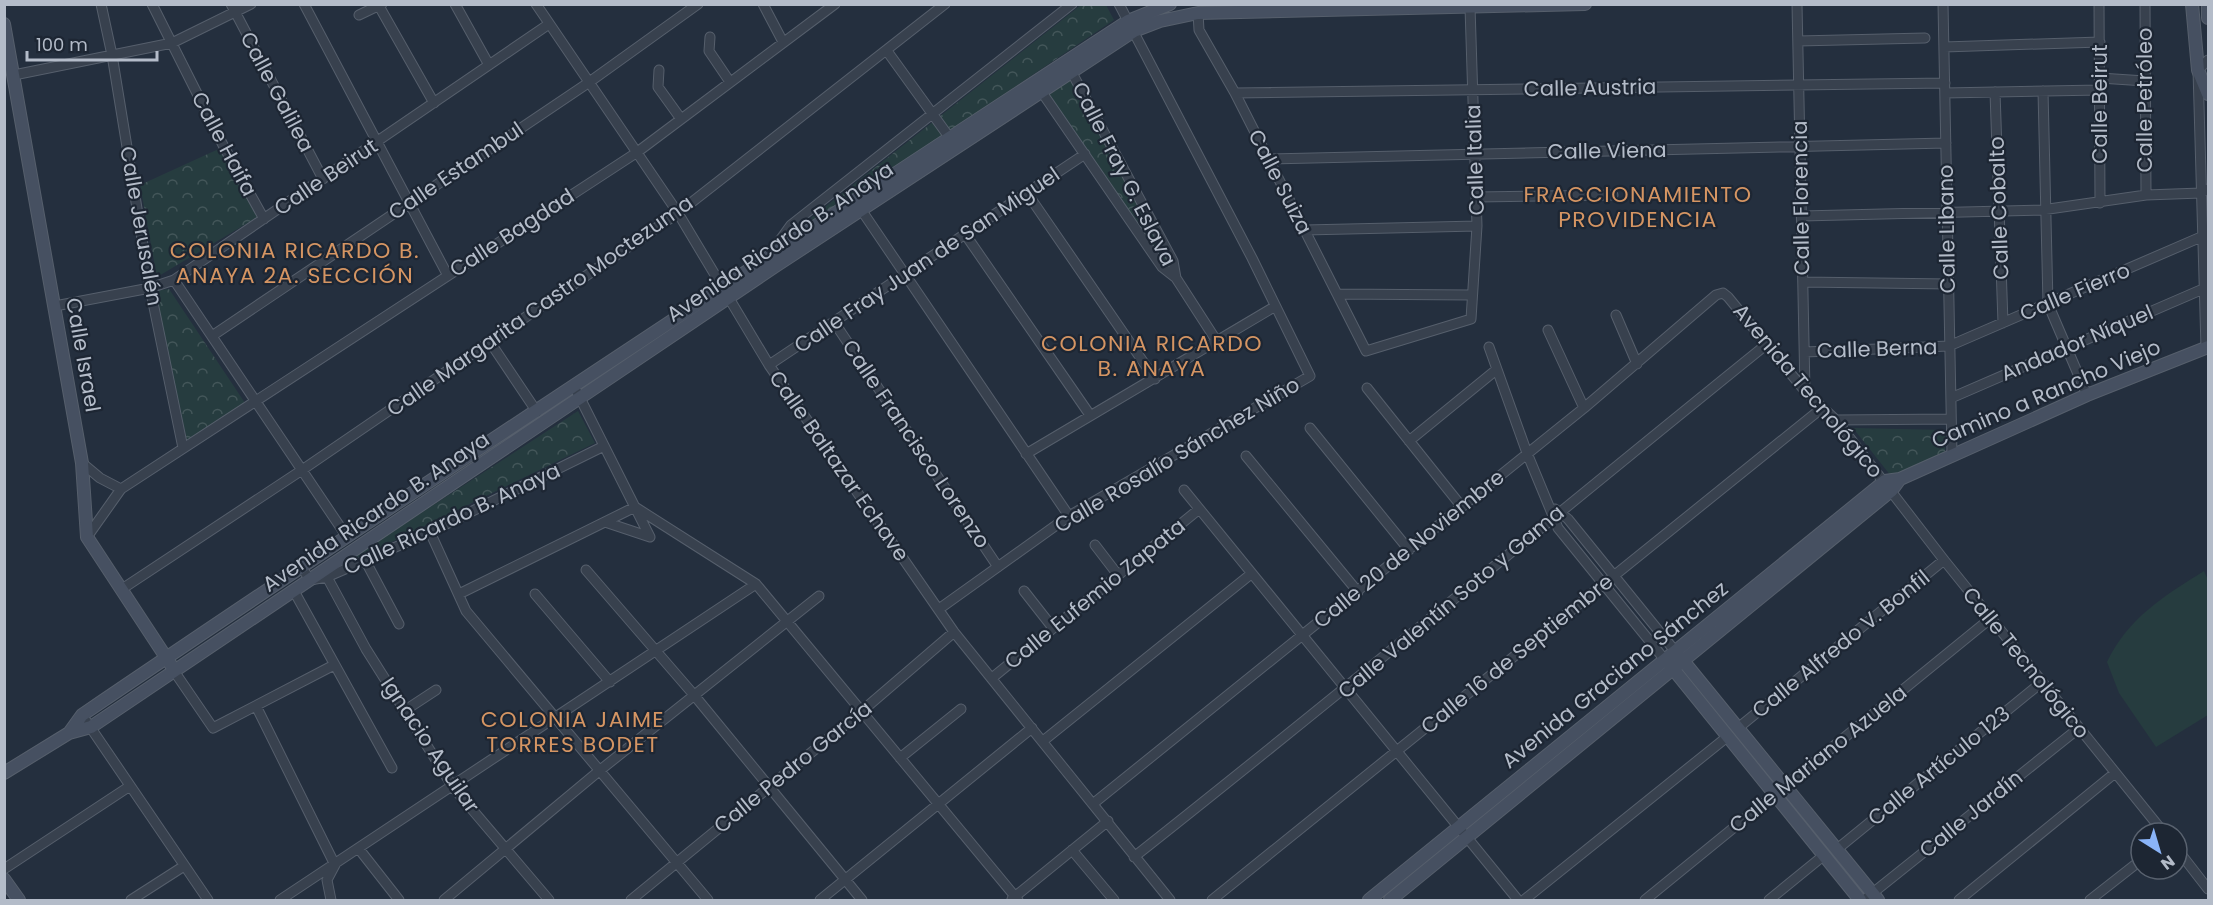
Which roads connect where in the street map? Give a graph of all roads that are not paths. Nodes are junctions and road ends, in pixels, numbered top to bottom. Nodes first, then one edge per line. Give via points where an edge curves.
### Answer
1 (101, 4) edge
2 (152, 4) edge
3 (251, 4) edge
4 (304, 4) edge
5 (455, 4) edge
6 (536, 4) edge
7 (698, 4) edge
8 (764, 4) edge
9 (945, 4) edge
10 (1072, 4) edge
11 (1119, 4) edge
12 (1170, 4) edge
13 (1585, 4) edge
14 (1797, 4) edge
15 (1943, 4) edge
16 (2099, 4) edge
17 (2145, 4) edge
18 (2192, 4) edge
19 (2208, 4) edge
20 (380, 5) edge
21 (1534, 5) edge
22 (829, 7) edge
23 (1406, 7) edge
24 (1470, 7) junction
25 (233, 8) edge
26 (1198, 13) junction
27 (359, 15) dead end
28 (2208, 18) edge
29 (4, 24) edge
30 (549, 24) junction
31 (1131, 26) junction
32 (710, 37) dead end
33 (1925, 38) dead end
34 (1798, 41) junction
35 (172, 42) junction
36 (783, 42) junction
37 (2100, 42) junction
38 (1944, 47) junction
39 (887, 51) junction
40 (112, 55) junction
41 (2208, 60) edge
42 (489, 65) junction
43 (659, 70) dead end
44 (2198, 70) junction
45 (1071, 71) junction
46 (14, 75) junction
47 (2100, 78) junction
48 (2145, 81) junction
49 (729, 82) junction
50 (588, 83) junction
51 (1945, 83) junction
52 (1799, 85) junction
53 (1472, 89) junction
54 (2100, 90) junction
55 (1041, 91) junction
56 (2043, 91) junction
57 (1995, 92) junction
58 (1235, 93) junction
59 (1945, 93) junction
60 (2208, 93) edge
61 (434, 103) junction
62 (933, 115) junction
63 (681, 119) junction
64 (949, 137) junction
65 (377, 142) junction
66 (1946, 143) junction
67 (1800, 146) junction
68 (957, 148) junction
69 (636, 153) junction
70 (1085, 154) junction
71 (1477, 154) junction
72 (1268, 159) junction
73 (323, 179) junction
74 (2205, 191) edge
75 (1027, 193) junction
76 (1613, 195) dead end
77 (2146, 195) junction
78 (1477, 197) junction
79 (409, 202) junction
80 (2100, 202) junction
81 (2047, 210) junction
82 (1947, 211) junction
83 (1998, 211) junction
84 (862, 212) junction
85 (678, 213) junction
86 (1802, 216) junction
87 (264, 219) junction
88 (1477, 226) junction
89 (1305, 230) junction
90 (966, 234) junction
91 (2201, 237) junction
92 (770, 254) junction
93 (447, 274) junction
94 (904, 275) junction
95 (1176, 278) junction
96 (174, 280) junction
97 (1803, 282) junction
98 (1949, 284) junction
99 (723, 286) junction
100 (150, 288) junction
101 (2203, 289) junction
102 (1337, 294) junction
103 (1723, 294) joint
104 (1471, 295) junction
105 (730, 298) junction
106 (2048, 304) junction
107 (55, 306) junction
108 (1274, 307) junction
109 (1472, 313) joint
110 (1616, 315) dead end
111 (834, 322) junction
112 (2003, 323) junction
113 (1548, 330) dead end
114 (212, 336) junction
115 (1216, 340) junction
116 (490, 342) junction
117 (1767, 344) junction
118 (647, 346) junction
119 (1949, 346) junction
120 (1489, 347) dead end
121 (2207, 347) edge
122 (2066, 348) junction
123 (1804, 352) junction
124 (1637, 364) junction
125 (769, 365) junction
126 (1496, 370) junction
127 (1155, 379) junction
128 (574, 387) junction
129 (1368, 388) dead end
130 (1805, 392) junction
131 (2086, 395) junction
132 (1951, 398) junction
133 (580, 399) junction
134 (256, 401) junction
135 (1584, 408) junction
136 (1821, 408) junction
137 (537, 412) junction
138 (1090, 415) junction
139 (1952, 419) junction
140 (1836, 420) junction
141 (1310, 428) dead end
142 (1409, 441) junction
143 (604, 446) junction
144 (183, 448) junction
145 (1527, 453) junction
146 (1026, 454) junction
147 (1952, 454) junction
148 (1246, 456) dead end
149 (82, 463) junction
150 (302, 470) junction
151 (1888, 485) junction
152 (121, 489) junction
153 (1184, 489) dead end
154 (635, 507) junction
155 (1462, 507) junction
156 (1198, 510) junction
157 (1556, 514) junction
158 (1069, 516) junction
159 (608, 522) junction
160 (430, 532) junction
161 (87, 537) junction
162 (347, 537) junction
163 (1095, 545) dead end
164 (1409, 550) junction
165 (365, 560) junction
166 (1944, 560) junction
167 (998, 567) junction
168 (302, 568) junction
169 (1774, 568) junction
170 (586, 570) dead end
171 (1251, 574) junction
172 (1118, 575) junction
173 (1614, 576) junction
174 (327, 577) junction
175 (1784, 579) junction
176 (310, 580) junction
177 (756, 584) junction
178 (1602, 584) junction
179 (122, 589) junction
180 (294, 591) junction
181 (1024, 591) dead end
182 (1358, 592) junction
183 (459, 594) junction
184 (535, 594) dead end
185 (819, 596) dead end
186 (939, 609) junction
187 (1991, 618) junction
188 (786, 620) junction
189 (399, 624) dead end
190 (1053, 628) junction
191 (954, 632) junction
192 (1302, 637) junction
193 (656, 651) junction
194 (1675, 651) junction
195 (167, 659) junction
196 (1684, 662) junction
197 (334, 665) junction
198 (1669, 665) junction
199 (174, 671) junction
200 (992, 678) junction
201 (610, 682) junction
202 (2042, 682) junction
203 (436, 690) dead end
204 (1346, 690) junction
205 (694, 695) junction
206 (256, 706) junction
207 (961, 709) dead end
208 (404, 711) junction
209 (862, 711) junction
210 (82, 715) junction
211 (555, 718) junction
212 (91, 727) junction
213 (1032, 728) junction
214 (1738, 728) junction
215 (2079, 728) junction
216 (69, 733) junction
217 (1727, 737) junction
218 (1043, 741) junction
219 (1396, 752) junction
220 (900, 758) junction
221 (392, 768) dead end
222 (599, 771) junction
223 (4, 773) edge
224 (2115, 773) junction
225 (130, 786) junction
226 (453, 786) junction
227 (1785, 786) junction
228 (769, 788) junction
229 (1775, 795) junction
230 (938, 803) junction
231 (1094, 803) junction
232 (1108, 821) junction
233 (2154, 821) edge
234 (1462, 833) junction
235 (359, 849) junction
236 (506, 849) junction
237 (1072, 850) junction
238 (1836, 850) junction
239 (1823, 856) junction
240 (1134, 857) junction
241 (677, 863) junction
242 (2189, 864) edge
243 (335, 865) junction
244 (184, 866) junction
245 (4, 869) edge
246 (2129, 869) edge
247 (4, 879) edge
248 (846, 880) junction
249 (2208, 889) edge
250 (1015, 899) edge
251 (1868, 899) edge
252 (19, 900) edge
253 (131, 900) edge
254 (208, 900) edge
255 (280, 900) edge
256 (331, 900) edge
257 (399, 900) edge
258 (444, 900) edge
259 (549, 900) edge
260 (631, 900) edge
261 (708, 900) edge
262 (820, 900) edge
263 (862, 900) edge
264 (1114, 900) edge
265 (1170, 900) edge
266 (1212, 900) edge
267 (1369, 900) edge
268 (1390, 900) edge
269 (1518, 900) edge
270 (1524, 900) edge
271 (1645, 900) edge
272 (1769, 900) edge
273 (1959, 900) edge
274 (2090, 900) edge

1 - 40 street, Calle Jerusalén
2 - 35 street, Calle Haifa
3 - 25 street
4 - 65 street
5 - 42 street
6 - 30 street, Calle Baltazar Echave
7 - 50 street, Calle Estambul
8 - 36 street
9 - 39 street, Calle Margarita Castro Moctezuma
10 - 62 street
11 - 31 street, Calle Rosalío Sánchez Niño
12 - 31 main road, Avenida Ricardo B. Anaya
13 - 21 main road, Avenida Ricardo B. Anaya
14 - 34 street, Calle Florencia
15 - 38 street, Calle Libano
16 - 37 street, Calle Beirut
17 - 48 street, Calle Petróleo
18 - 44 main road
19 - 28 main road
20 - 27 street
20 - 61 street
21 - 24 main road, Avenida Ricardo B. Anaya
22 - 36 street, Calle Bagdad
23 - 24 main road, Avenida Ricardo B. Anaya
23 - 26 main road, Avenida Ricardo B. Anaya
24 - 53 street, Calle Italia
25 - 35 street
25 - 73 street, Calle Galilea
26 - 31 main road, Avenida Ricardo B. Anaya
26 - 58 street, Calle Suiza via 1199,30
29 - 46 main road, Calle Israel
30 - 42 street, Calle Beirut
30 - 50 street, Calle Baltazar Echave
31 - 45 main road, Avenida Ricardo B. Anaya
31 - 64 main road, Avenida Ricardo B. Anaya
31 - 108 street, Calle Rosalío Sánchez Niño
32 - 49 street via 709,51
33 - 34 street
34 - 52 street, Calle Florencia
35 - 40 street
35 - 87 street, Calle Haifa
36 - 49 street, Calle Bagdad
37 - 38 street
37 - 47 street, Calle Beirut
38 - 51 street, Calle Libano
39 - 62 street
39 - 85 street, Calle Margarita Castro Moctezuma
40 - 46 street
40 - 100 street, Calle Jerusalén
41 - 44 street
42 - 61 street, Calle Beirut
43 - 63 street via 658,87
44 - 60 main road
44 - 74 street
45 - 55 main road, Avenida Ricardo B. Anaya
45 - 95 street, Calle Fray G. Eslava via 1173,261
46 - 107 main road, Calle Israel
47 - 48 street
47 - 54 street, Calle Beirut
48 - 77 street, Calle Petróleo
49 - 63 street, Calle Bagdad
50 - 69 street, Calle Baltazar Echave
50 - 79 street, Calle Estambul
51 - 52 street, Calle Austria
51 - 59 street, Calle Libano
52 - 53 street, Calle Austria
52 - 67 street, Calle Florencia
53 - 58 street, Calle Austria
53 - 71 street, Calle Italia
54 - 56 street
54 - 80 street, Calle Beirut
55 - 68 main road, Avenida Ricardo B. Anaya
55 - 70 street, Calle Fray G. Eslava
56 - 57 street
56 - 81 street
57 - 59 street
57 - 83 street, Calle Cobalto
58 - 72 street, Calle Suiza
59 - 66 street, Calle Libano
61 - 65 street, Calle Beirut
62 - 64 street
62 - 92 street via 791,225
63 - 69 street, Calle Bagdad
64 - 68 street
64 - 92 main road, Avenida Ricardo B. Anaya
65 - 73 street, Calle Beirut
65 - 79 street
66 - 67 street, Calle Viena
66 - 82 street, Calle Libano
67 - 71 street, Calle Viena
67 - 86 street, Calle Florencia
68 - 84 main road, Avenida Ricardo B. Anaya
69 - 85 street, Calle Baltazar Echave
69 - 93 street, Calle Bagdad
70 - 75 street, Calle Fray Juan de San Miguel
70 - 95 street, Calle Fray G. Eslava via 1162,267
71 - 72 street, Calle Viena
71 - 78 street, Calle Italia
72 - 89 street, Calle Suiza
73 - 87 street, Calle Beirut
74 - 77 street
74 - 91 street
75 - 90 street, Calle Fray Juan de San Miguel
75 - 127 street
76 - 78 street
77 - 80 street
78 - 88 street, Calle Italia
79 - 93 street
79 - 114 street, Calle Estambul
80 - 81 street
81 - 83 street
81 - 106 street
82 - 83 street
82 - 86 street
82 - 98 street, Calle Libano
83 - 112 street, Calle Cobalto
84 - 94 street
84 - 105 main road, Avenida Ricardo B. Anaya
85 - 99 street, Calle Baltazar Echave
85 - 116 street, Calle Margarita Castro Moctezuma
86 - 97 street, Calle Florencia
87 - 96 street, Calle Beirut
88 - 89 street
88 - 104 street, Calle Italia
89 - 102 street, Calle Suiza
90 - 94 street, Calle Fray Juan de San Miguel
90 - 138 street
91 - 101 street
91 - 106 street, Calle Fierro
92 - 99 main road, Avenida Ricardo B. Anaya
93 - 134 street, Calle Bagdad
94 - 111 street, Calle Fray Juan de San Miguel
94 - 146 street
95 - 115 street, Calle Fray G. Eslava
96 - 100 street, Calle Beirut
96 - 114 street
97 - 98 street
97 - 123 street, Calle Florencia
98 - 119 street, Calle Libano
99 - 105 street, Calle Baltazar Echave
99 - 118 main road, Avenida Ricardo B. Anaya
100 - 107 street, Calle Beirut
100 - 144 street, Calle Jerusalén
101 - 121 street
101 - 122 street, Andador Níquel
102 - 104 street
102 - 109 street, Calle Suiza via 1366,351 1470,319
103 - 117 street, Avenida Tecnológico
103 - 124 street, Calle 20 de Noviembre via 1716,295
104 - 109 street, Calle Italia
105 - 118 main road, Avenida Ricardo B. Anaya
105 - 125 street, Calle Baltazar Echave
106 - 112 street, Calle Fierro
106 - 122 street
107 - 149 main road, Calle Israel
108 - 115 street
108 - 158 street, Calle Rosalío Sánchez Niño via 1310,376
110 - 124 street
111 - 125 street, Calle Fray Juan de San Miguel
111 - 167 street, Calle Francisco Lorenzo
112 - 119 street, Calle Fierro
113 - 135 street
114 - 134 street
115 - 127 street
116 - 137 street
116 - 150 street, Calle Margarita Castro Moctezuma
117 - 130 street, Avenida Tecnológico
117 - 157 street, Calle Valentín Soto y Gama
118 - 128 main road, Avenida Ricardo B. Anaya
118 - 133 main road, Avenida Ricardo B. Anaya
119 - 123 street, Calle Berna
119 - 132 street, Calle Libano
120 - 126 street
121 - 131 main road, Camino a Rancho Viejo
122 - 131 street
122 - 132 street, Andador Níquel
123 - 130 street, Calle Florencia
124 - 135 street, Calle 20 de Noviembre
125 - 186 street, Calle Baltazar Echave
126 - 142 street
126 - 145 street
127 - 138 street
128 - 133 street
128 - 137 main road, Avenida Ricardo B. Anaya
129 - 142 street
130 - 136 street, Avenida Tecnológico
131 - 147 main road, Camino a Rancho Viejo
132 - 139 street, Calle Libano
133 - 143 street
133 - 176 main road, Avenida Ricardo B. Anaya
134 - 144 street, Calle Bagdad
134 - 150 street
135 - 145 street, Calle 20 de Noviembre
136 - 140 street, Avenida Tecnológico
136 - 173 street, Calle 16 de Septiembre
137 - 162 main road, Avenida Ricardo B. Anaya
138 - 146 street
139 - 140 street
139 - 147 street, Calle Libano
140 - 151 street, Avenida Tecnológico
141 - 164 street
142 - 155 street
143 - 154 street
143 - 160 street, Calle Ricardo B. Anaya
144 - 152 street, Calle Bagdad
145 - 155 street, Calle 20 de Noviembre
145 - 157 street
146 - 158 street
147 - 151 main road, Camino a Rancho Viejo
148 - 182 street
149 - 152 street
149 - 161 main road, Calle Israel
150 - 162 street
150 - 179 street, Calle Margarita Castro Moctezuma
151 - 166 street, Calle Tecnológico
151 - 169 main road, Avenida Graciano Sánchez
151 - 175 main road, Avenida Graciano Sánchez
152 - 161 street, Calle Bagdad
153 - 156 street
154 - 159 street
154 - 159 street via 650,537
154 - 177 street
155 - 164 street, Calle 20 de Noviembre
156 - 171 street
156 - 172 street, Calle Eufemio Zapata
157 - 173 street
157 - 178 street via 1558,528
157 - 204 street, Calle Valentín Soto y Gama
158 - 167 street, Calle Rosalío Sánchez Niño
159 - 183 street
160 - 165 street, Calle Ricardo B. Anaya
160 - 183 street
161 - 179 main road
162 - 168 main road, Avenida Ricardo B. Anaya
163 - 172 street
164 - 182 street, Calle 20 de Noviembre
165 - 174 street, Calle Ricardo B. Anaya
165 - 189 street
166 - 187 street, Calle Tecnológico
166 - 214 street, Calle Alfredo V. Bonfil
167 - 186 street, Calle Rosalío Sánchez Niño
168 - 176 street
168 - 195 main road, Avenida Ricardo B. Anaya
169 - 175 main road
169 - 194 main road, Avenida Graciano Sánchez
170 - 193 street
171 - 192 street
171 - 218 street
172 - 190 street, Calle Eufemio Zapata
173 - 178 street, Calle 16 de Septiembre
173 - 194 street
174 - 176 street, Calle Ricardo B. Anaya
174 - 208 street, Ignacio Aguilar
175 - 196 main road, Avenida Graciano Sánchez
176 - 180 main road, Avenida Ricardo B. Anaya
177 - 188 street
177 - 193 street
178 - 198 street
178 - 219 street, Calle 16 de Septiembre
179 - 195 main road
180 - 197 street, Ignacio Aguilar
180 - 199 main road, Avenida Ricardo B. Anaya
181 - 190 street
182 - 192 street, Calle 20 de Noviembre
183 - 211 street via 466,611
184 - 201 street
185 - 188 street
186 - 191 street, Calle Baltazar Echave
187 - 202 street, Calle Tecnológico
187 - 227 street, Calle Mariano Azuela
188 - 205 street
188 - 209 street
190 - 200 street, Calle Eufemio Zapata
191 - 200 street, Calle Baltazar Echave
191 - 209 street, Calle Pedro García
192 - 204 street
192 - 231 street, Calle 20 de Noviembre
193 - 201 street
193 - 205 street
194 - 196 main road
194 - 198 main road, Avenida Graciano Sánchez
195 - 199 main road
195 - 210 main road, Avenida Ricardo B. Anaya
196 - 198 main road, Avenida Graciano Sánchez
196 - 214 main road
197 - 206 street
197 - 221 street, Ignacio Aguilar
198 - 217 main road
198 - 234 main road, Avenida Graciano Sánchez
199 - 206 street via 213,728
199 - 212 main road, Avenida Ricardo B. Anaya
200 - 213 street, Calle Baltazar Echave
201 - 211 street
202 - 215 street, Calle Tecnológico
202 - 238 street, Calle Artículo 123
203 - 208 street
204 - 219 street
204 - 240 street, Calle Valentín Soto y Gama
205 - 222 street
205 - 228 street
206 - 243 street
207 - 220 street
208 - 226 street, Ignacio Aguilar
209 - 220 street
209 - 228 street, Calle Pedro García
210 - 212 street
210 - 216 main road, Avenida Ricardo B. Anaya
211 - 222 street
211 - 226 street
212 - 216 main road, Avenida Ricardo B. Anaya
212 - 225 street
213 - 218 street, Calle Baltazar Echave
213 - 230 street
214 - 227 main road
215 - 224 street, Calle Tecnológico
215 - 251 street, Calle Jardín
216 - 223 main road, Avenida Ricardo B. Anaya
217 - 229 main road
217 - 270 street
218 - 231 street, Calle Baltazar Echave
219 - 234 street
219 - 266 street, Calle 16 de Septiembre
220 - 230 street
222 - 236 street
222 - 241 street
224 - 233 street, Calle Tecnológico
224 - 273 street
225 - 244 street
225 - 245 street
226 - 235 street
226 - 236 street, Ignacio Aguilar
227 - 229 street, Calle Mariano Azuela
227 - 238 main road
228 - 241 street, Calle Pedro García
228 - 248 street
229 - 239 main road
229 - 271 street, Calle Mariano Azuela
230 - 248 street
230 - 250 street
231 - 232 street, Calle Baltazar Echave
232 - 237 street
232 - 240 street, Calle Baltazar Echave
234 - 267 main road, Avenida Graciano Sánchez
234 - 268 main road, Avenida Graciano Sánchez
234 - 269 street
235 - 243 street
235 - 257 street
236 - 258 street
236 - 259 street, Ignacio Aguilar
237 - 250 street
237 - 264 street
238 - 251 main road
239 - 251 main road
239 - 272 street
240 - 265 street, Calle Baltazar Echave
241 - 260 street, Calle Pedro García
241 - 261 street
242 - 249 street
243 - 255 street
243 - 256 street via 327,880
244 - 253 street
244 - 254 street
246 - 274 street
247 - 252 main road
248 - 262 street
248 - 263 street

